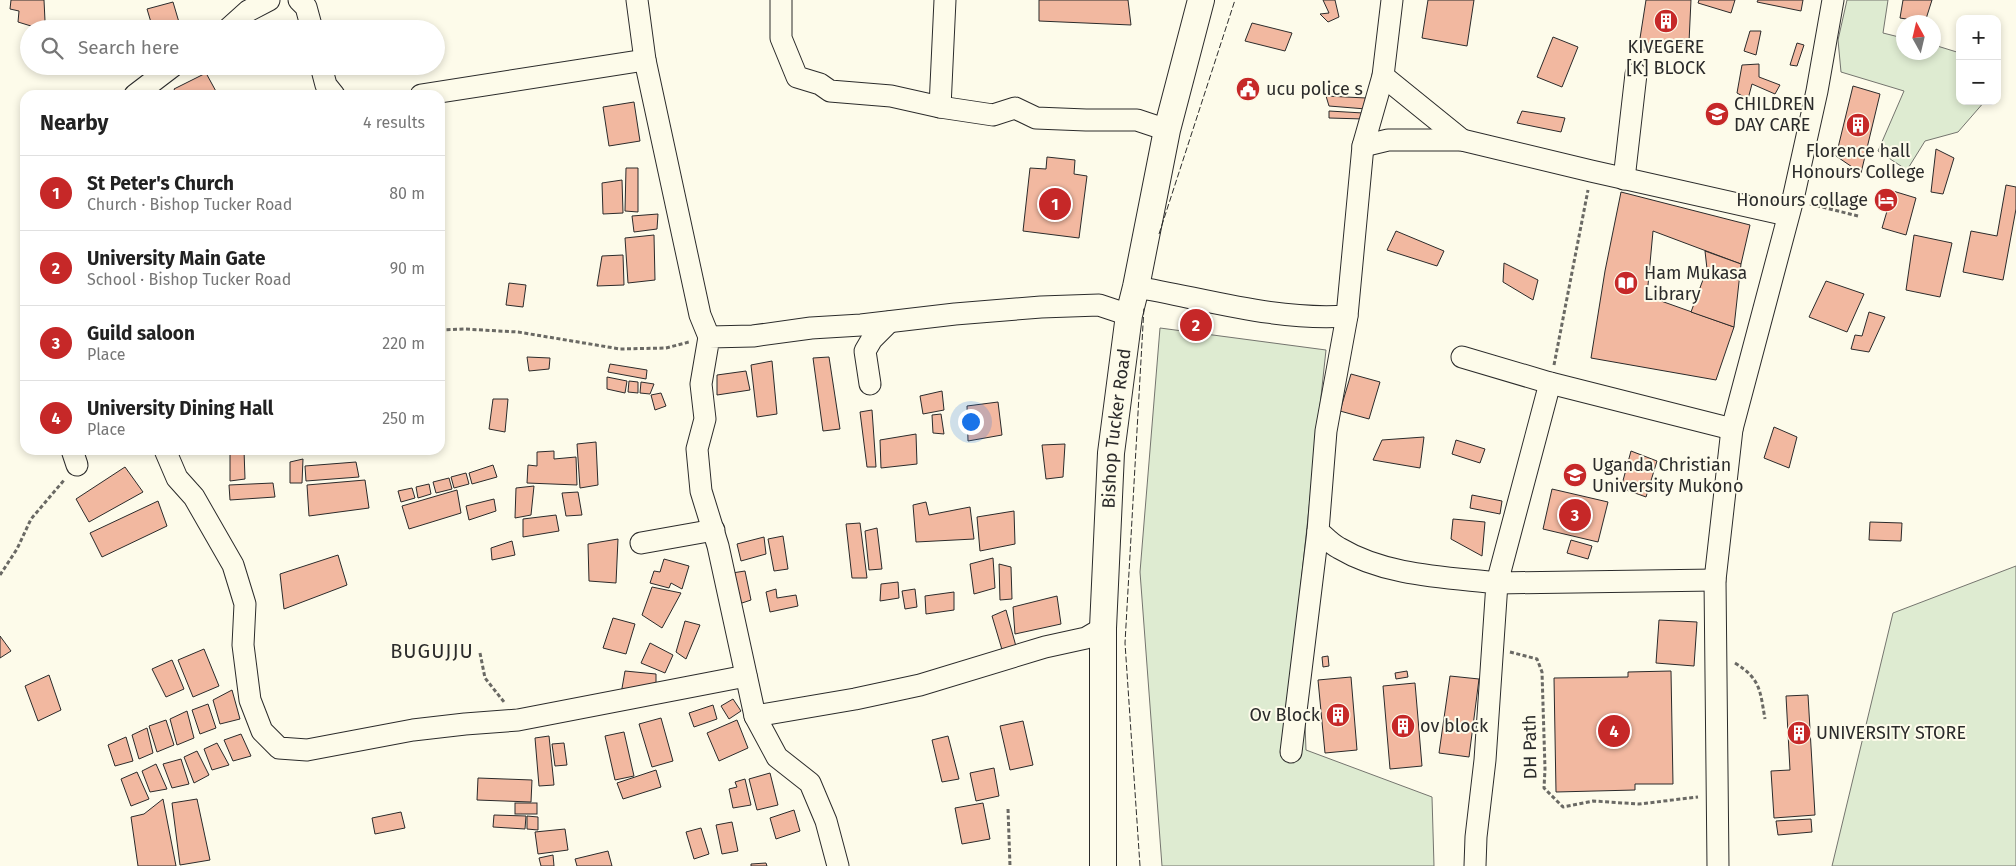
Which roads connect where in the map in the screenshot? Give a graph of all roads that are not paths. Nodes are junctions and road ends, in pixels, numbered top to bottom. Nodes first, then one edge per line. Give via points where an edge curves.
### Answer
1 (269, 0) edge
2 (299, 0) edge
3 (637, 0) edge
4 (781, 0) edge
5 (945, 0) edge
6 (1201, 0) edge
7 (1392, 0) edge
8 (1834, 0) edge
9 (238, 20) edge
10 (310, 20) edge
11 (645, 60) junction
12 (1636, 74) dead end
13 (161, 75) edge
14 (323, 75) edge
15 (1383, 76) junction
16 (142, 90) edge
17 (330, 90) edge
18 (445, 91) edge
19 (940, 107) junction
20 (1167, 130) junction
21 (1462, 140) junction
22 (1363, 146) junction
23 (1624, 178) junction
24 (1790, 207) junction
25 (1136, 288) junction
26 (1129, 315) junction
27 (1347, 316) junction
28 (889, 322) junction
29 (709, 337) junction
30 (1462, 356) dead end
31 (1550, 383) junction
32 (870, 384) dead end
33 (1732, 429) junction
34 (167, 455) edge
35 (714, 530) junction
36 (1318, 531) junction
37 (641, 543) dead end
38 (1714, 580) junction
39 (1497, 583) junction
40 (1104, 628) junction
41 (746, 676) junction
42 (755, 716) junction
43 (1291, 752) dead end
44 (838, 866) edge
45 (1103, 866) edge
46 (1475, 866) edge
47 (1718, 866) edge

1 - 9 street
2 - 10 street via 306,7
3 - 11 street
4 - 19 street via 781,38 797,76 830,91 892,96
5 - 19 street
6 - 20 main road, Bishop Tucker Road
7 - 15 street
8 - 24 street
11 - 18 street
11 - 29 street via 700,315
12 - 23 street
13 - 16 street
14 - 17 street
15 - 21 street
15 - 22 street
19 - 20 street via 993,114 1015,108 1036,118 1137,120
20 - 25 main road, Bishop Tucker Road
21 - 22 street via 1388,140
21 - 23 street
22 - 27 street
23 - 24 street
24 - 33 street
25 - 26 main road, Bishop Tucker Road
25 - 27 street via 1226,306 1311,318
26 - 28 street via 1099,305 1041,306
26 - 40 main road, Bishop Tucker Road via 1111,454
27 - 36 street via 1326,430
28 - 29 street via 753,336
28 - 32 street via 865,351
29 - 35 street via 701,384 705,419 697,449 701,490
30 - 31 street
31 - 33 street
31 - 39 street
33 - 38 street
34 - 41 street via 177,478 194,497 233,565 245,604 243,645 250,700 262,731 280,748 307,750 413,730 518,720
35 - 37 street
35 - 41 street
36 - 39 street via 1338,548 1395,570
36 - 43 street
38 - 39 street
38 - 47 street
39 - 46 street
40 - 42 street via 1086,638 1037,649 920,685
40 - 45 main road, Bishop Tucker Road
41 - 42 street
42 - 44 street via 777,757 810,783 826,820

